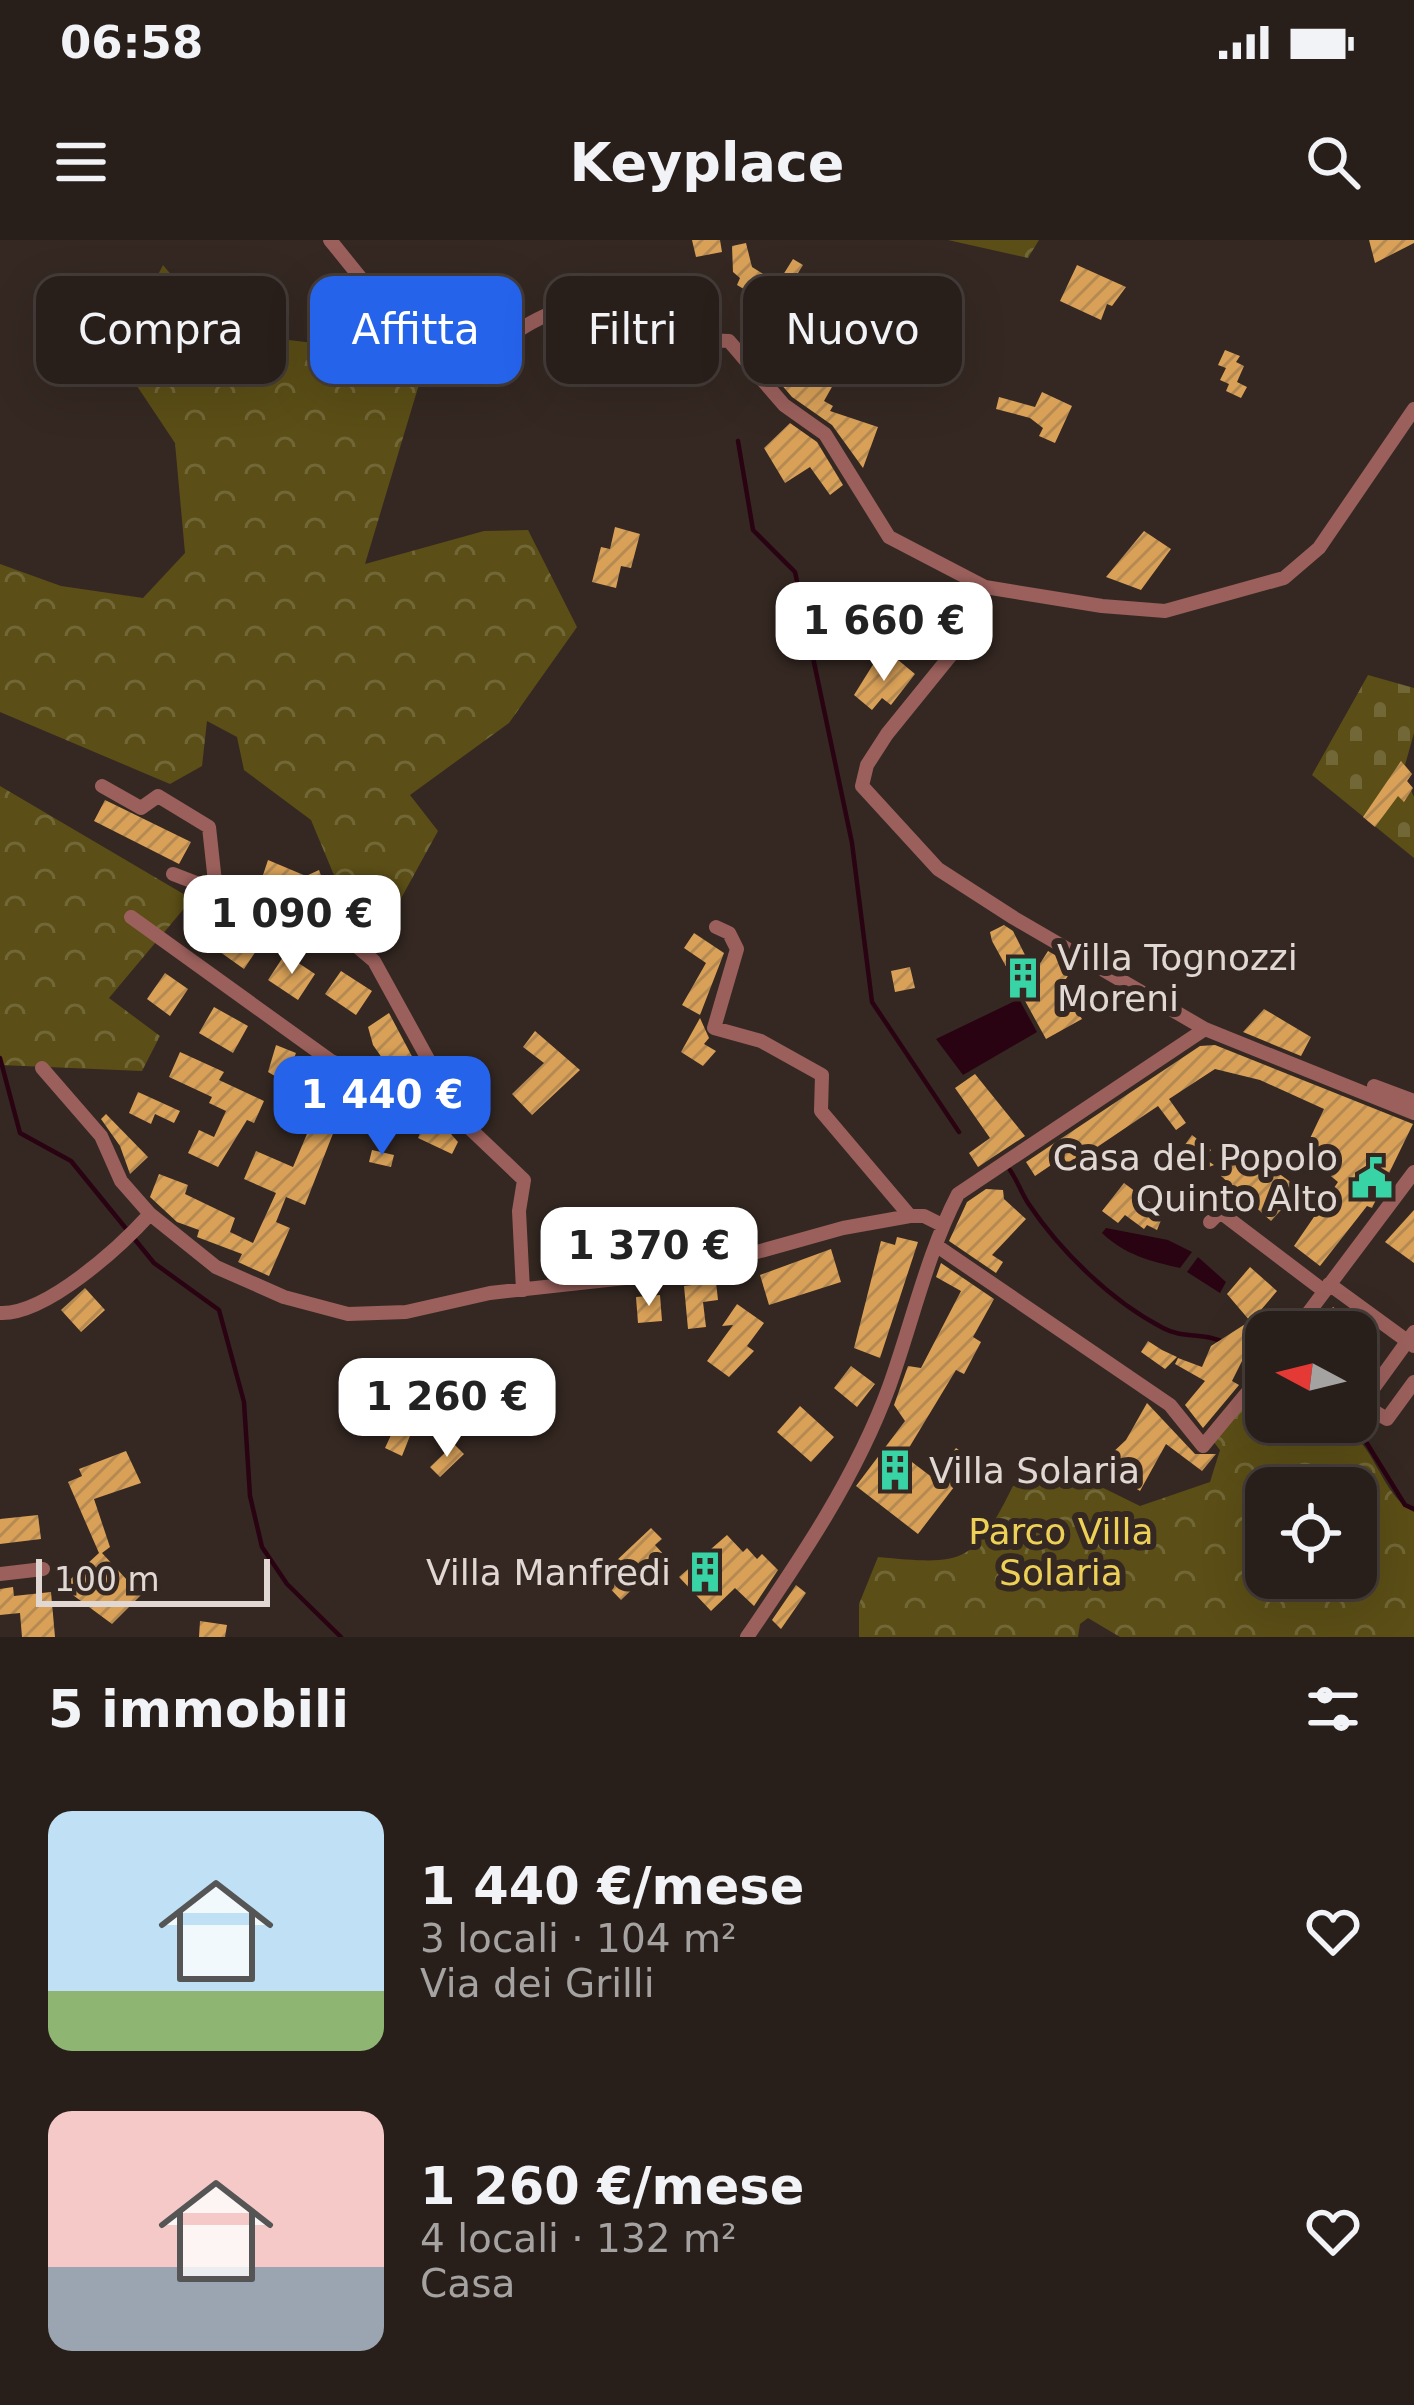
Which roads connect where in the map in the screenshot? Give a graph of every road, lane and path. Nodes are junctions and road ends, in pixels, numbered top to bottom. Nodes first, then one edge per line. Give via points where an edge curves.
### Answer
1 (330, 240) edge
2 (1414, 409) edge
3 (985, 587) junction
4 (102, 786) dead end
5 (173, 874) dead end
6 (216, 891) junction
7 (131, 916) dead end
8 (716, 927) dead end
9 (1205, 1029) junction
10 (42, 1068) dead end
11 (1354, 1086) junction
12 (451, 1101) junction
13 (1414, 1101) edge
14 (1414, 1113) edge
15 (1414, 1172) edge
16 (151, 1214) junction
17 (1218, 1214) dead end
18 (910, 1216) junction
19 (942, 1225) junction
20 (937, 1246) junction
21 (1326, 1287) junction
22 (523, 1290) junction
23 (1309, 1311) edge
24 (0, 1313) edge
25 (1412, 1340) edge
26 (1414, 1382) edge
27 (1245, 1395) edge
28 (43, 1569) dead end
29 (0, 1574) edge
30 (758, 1621) junction
31 (747, 1637) edge
32 (772, 1637) edge

1 - 3 street via 430,364 445,370 517,326 581,310 606,311 618,321 616,359 633,369 676,361 712,339 729,341 784,405 826,434 890,537
2 - 3 street via 1318,548 1284,578 1165,611
3 - 9 street via 944,667 867,765 862,787 938,869
4 - 6 street via 141,808 158,796 209,827
5 - 6 street
6 - 12 street via 354,944 374,961
7 - 12 street via 331,1061 440,1106
8 - 18 street via 737,949 714,1028 761,1041 822,1075 820,1111
9 - 11 street
9 - 19 street via 966,1186
10 - 16 street via 101,1136 121,1181
11 - 13 street via 1365,1082
11 - 14 street
12 - 22 street via 475,1139 524,1180
15 - 21 street
16 - 22 street via 216,1267 348,1314
16 - 24 street via 28,1309
17 - 21 street
18 - 19 street
18 - 22 street via 688,1271
19 - 20 street
20 - 27 street via 1170,1405 1203,1446
20 - 30 street via 888,1390 840,1494
21 - 23 street
21 - 25 street
25 - 26 street via 1361,1404 1387,1419
28 - 29 street
30 - 31 street
30 - 32 street

